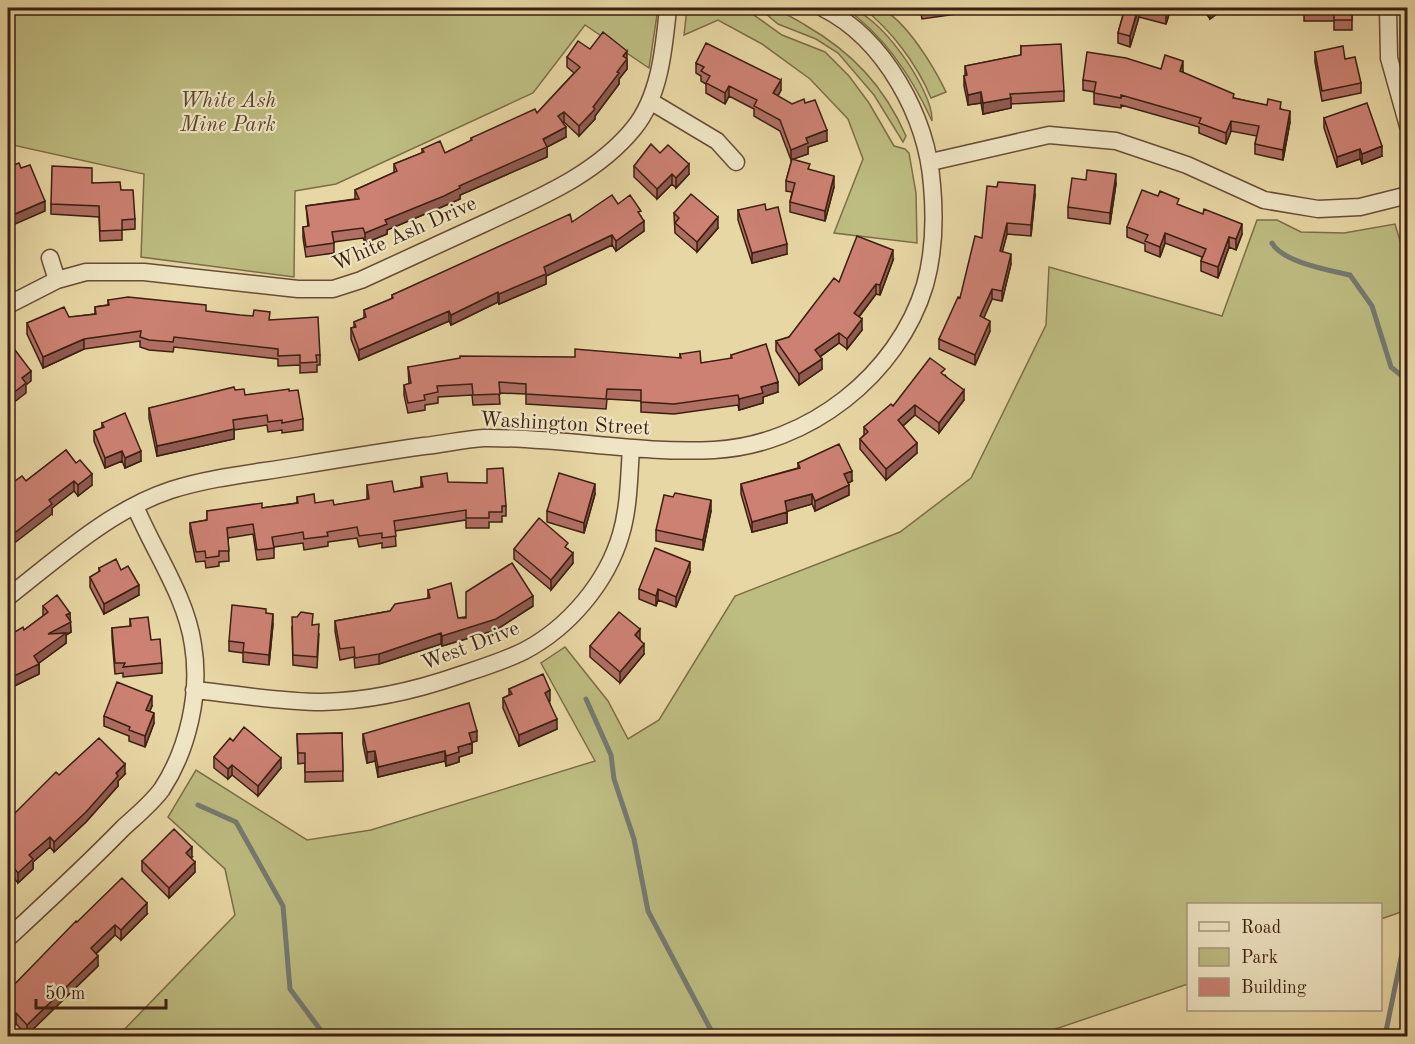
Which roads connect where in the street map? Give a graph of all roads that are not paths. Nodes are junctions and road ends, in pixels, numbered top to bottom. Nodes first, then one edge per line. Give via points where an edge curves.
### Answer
1 (668, 8) edge
2 (824, 8) edge
3 (1388, 8) edge
4 (650, 101) junction
5 (1407, 126) edge
6 (736, 162) dead end
7 (931, 162) junction
8 (1407, 195) edge
9 (50, 258) dead end
10 (57, 280) junction
11 (8, 305) edge
12 (631, 448) junction
13 (135, 506) junction
14 (8, 597) edge
15 (194, 690) junction
16 (8, 938) edge

1 - 4 street, White Ash Drive via 664,54
2 - 7 street, Washington Street via 838,15 876,51 908,96
3 - 5 street via 1389,58
4 - 6 street via 717,141
4 - 10 street, White Ash Drive via 635,128 583,173 534,200 361,280 333,289 298,289 144,272 86,272
7 - 8 street via 1049,135 1116,141 1188,165 1264,200 1318,209 1360,207
7 - 12 street, Washington Street via 935,222 924,285 892,351 856,391 819,418 777,437 735,448
9 - 10 street
10 - 11 street, White Ash Drive
12 - 13 street, Washington Street via 483,438 220,480 171,490
12 - 15 street, West Drive via 628,502 621,536 596,587 572,616 524,651 430,685 356,700 319,702
13 - 14 street, Washington Street via 98,528
13 - 15 street via 183,608 194,645
15 - 16 street via 180,754 161,791

